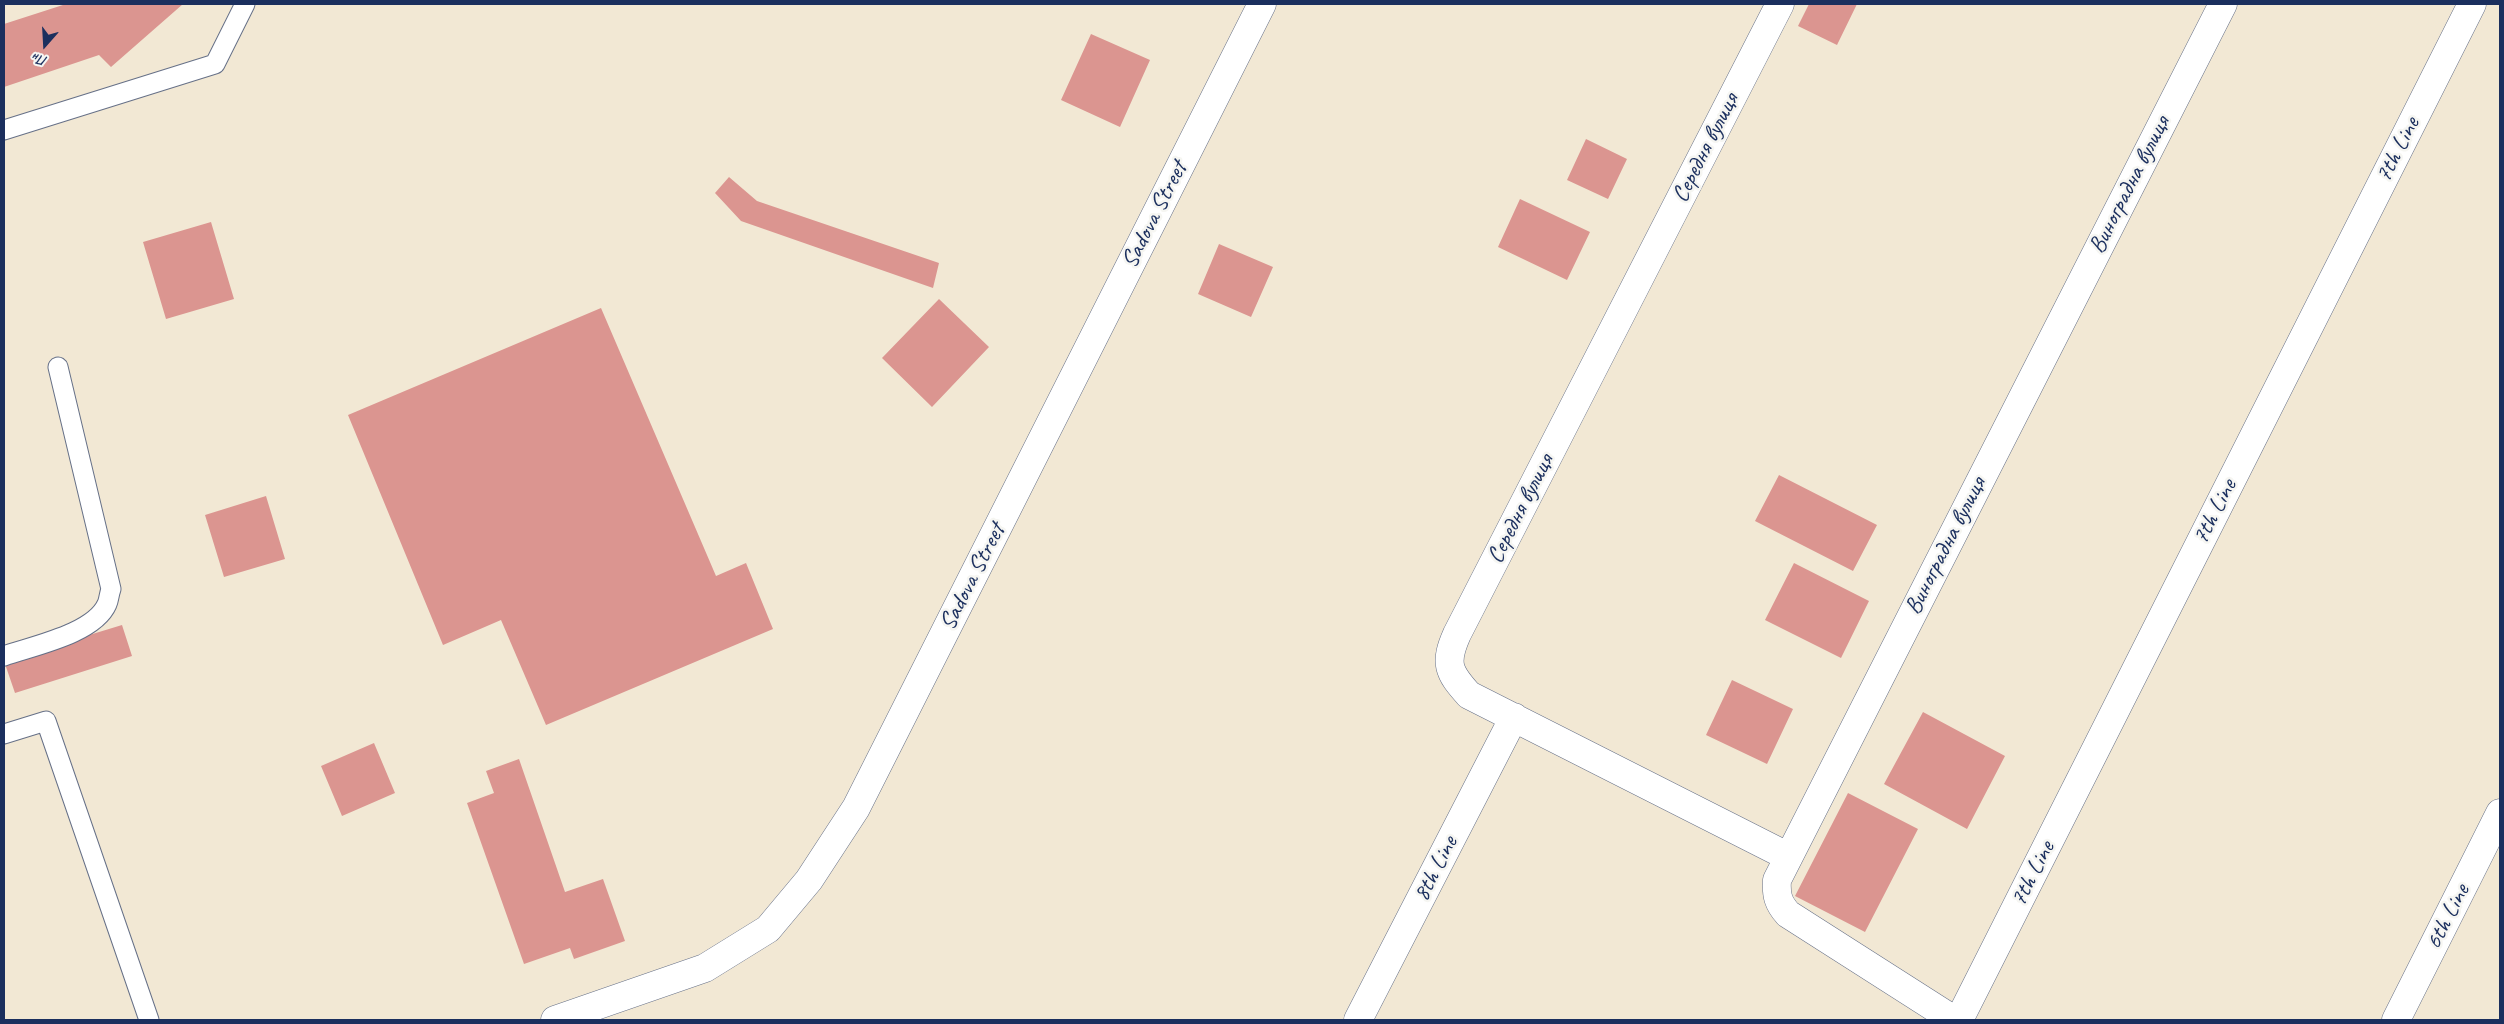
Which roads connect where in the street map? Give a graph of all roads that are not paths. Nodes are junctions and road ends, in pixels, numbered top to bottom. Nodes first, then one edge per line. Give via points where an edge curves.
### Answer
1 (246, 4) edge
2 (1262, 4) edge
3 (1780, 4) edge
4 (2223, 4) edge
5 (2472, 4) edge
6 (4, 130) edge
7 (58, 367) dead end
8 (4, 656) edge
9 (1514, 717) junction
10 (4, 734) edge
11 (2500, 813) edge
12 (1787, 856) junction
13 (149, 1020) edge
14 (555, 1020) edge
15 (1358, 1020) edge
16 (1954, 1020) edge
17 (1959, 1020) edge
18 (2396, 1020) edge

1 - 6 lane via 215,64
2 - 14 street, Sadova Street via 856,808 809,880 768,929 705,968
3 - 9 street, Середня вулиця via 1450,650 1448,664 1455,680 1469,695
4 - 12 street, Виноградна вулиця
5 - 17 street, 7th Line
7 - 8 lane via 111,589 107,605 86,626
9 - 12 street, Середня вулиця
9 - 15 street, 8th Line
10 - 13 lane via 46,721
11 - 18 street, 6th Line
12 - 16 street, Виноградна вулиця via 1777,880 1776,895 1788,914

